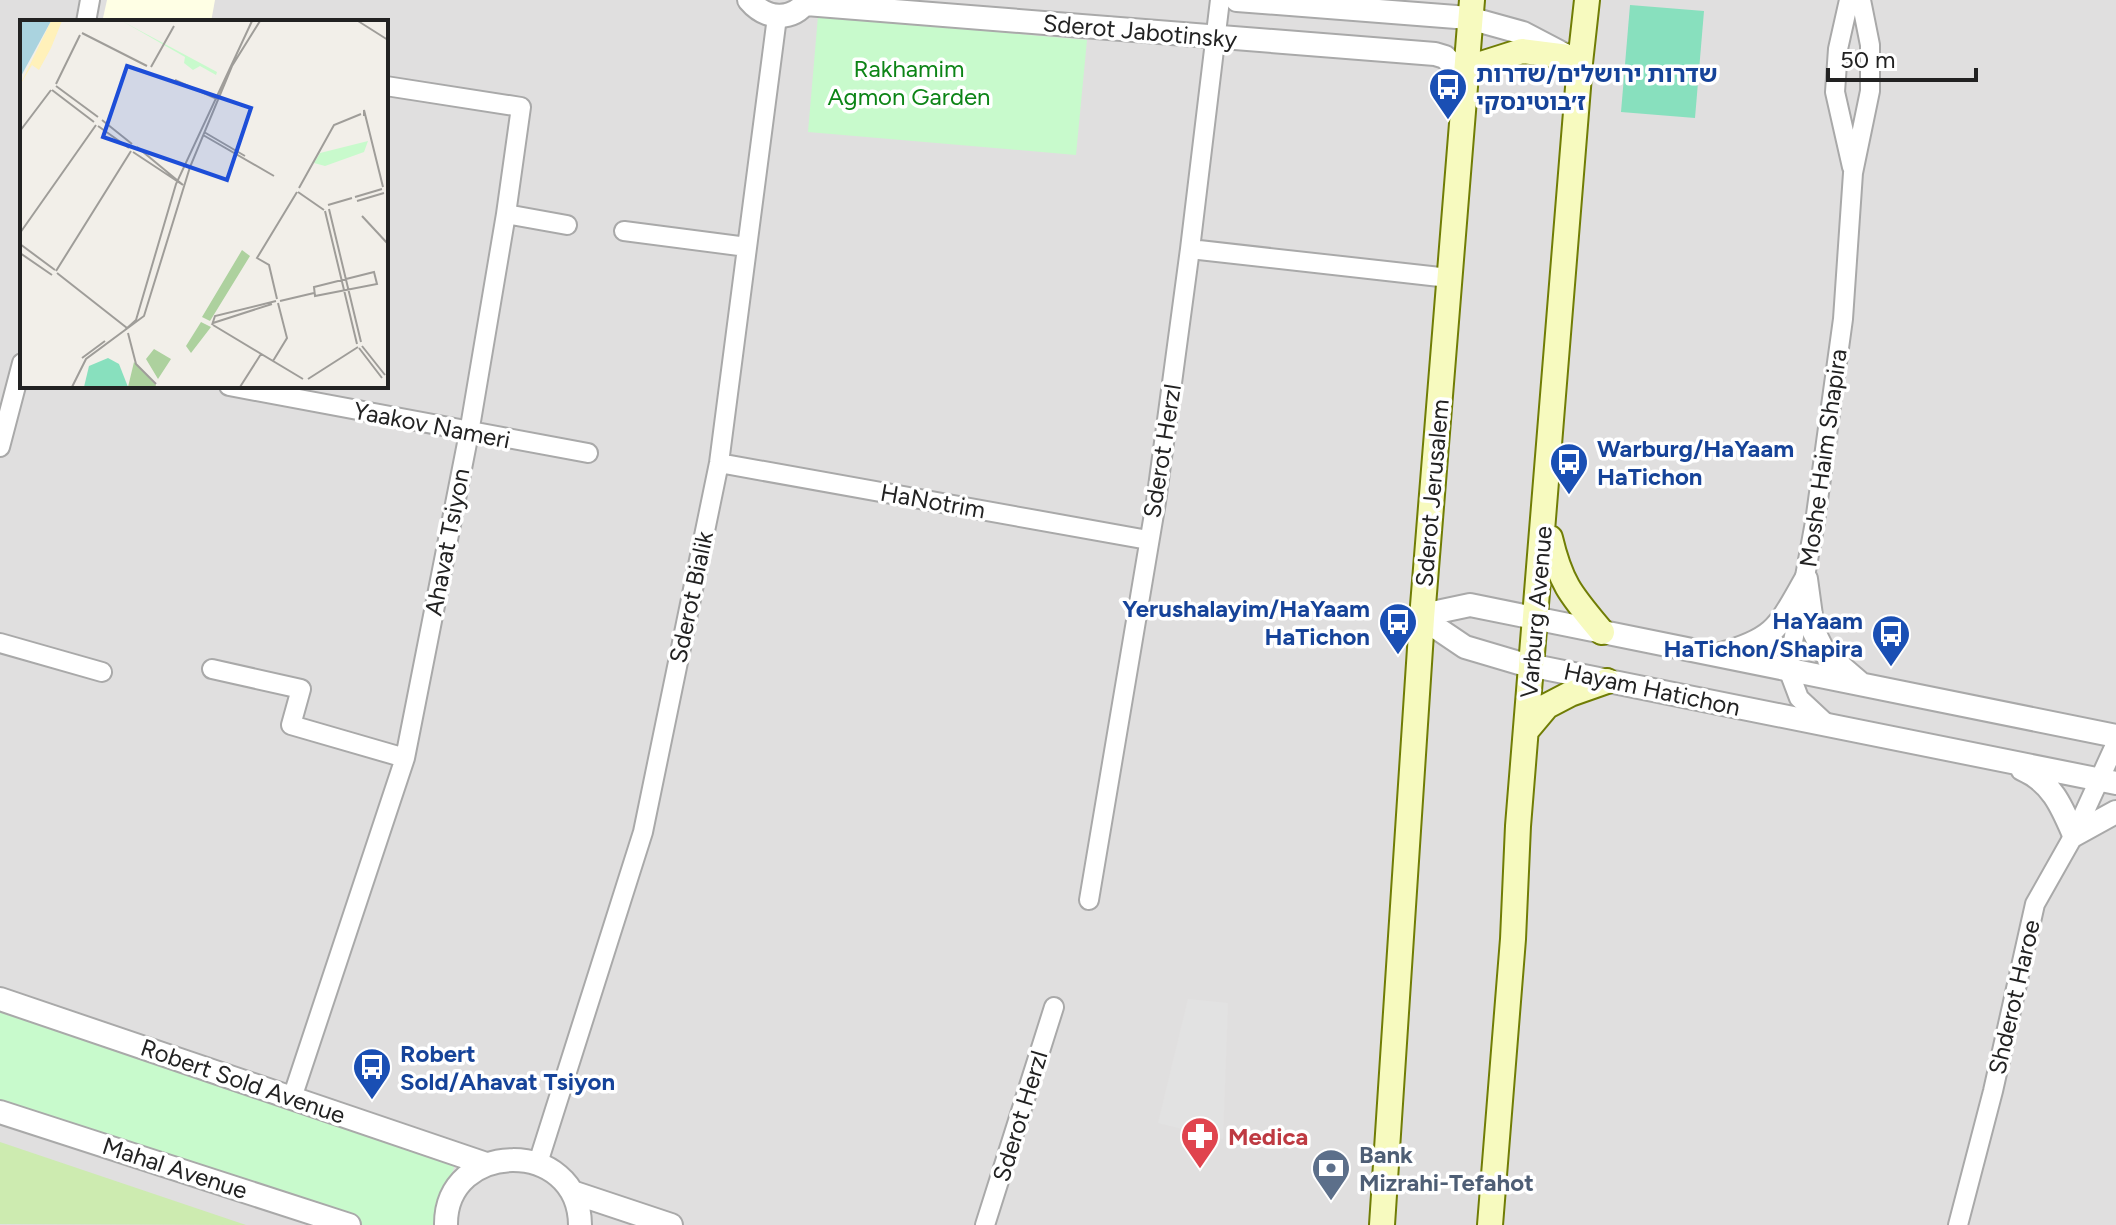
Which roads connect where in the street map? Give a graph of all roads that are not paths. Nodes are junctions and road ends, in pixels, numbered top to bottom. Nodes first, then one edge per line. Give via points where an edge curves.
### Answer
1 (90, 0) edge
2 (746, 0) edge
3 (1220, 0) edge
4 (1237, 0) edge
5 (1587, 0) edge
6 (1849, 0) edge
7 (1861, 0) edge
8 (807, 2) edge
9 (1466, 6) edge
10 (777, 17) junction
11 (86, 20) edge
12 (1215, 37) junction
13 (1870, 45) junction
14 (1838, 49) junction
15 (1574, 60) junction
16 (1465, 77) junction
17 (388, 86) edge
18 (1870, 91) junction
19 (1835, 92) junction
20 (1853, 173) junction
21 (506, 214) junction
22 (567, 225) dead end
23 (624, 231) dead end
24 (747, 247) junction
25 (1190, 249) junction
26 (1449, 278) junction
27 (20, 371) edge
28 (239, 388) edge
29 (469, 433) junction
30 (0, 447) edge
31 (588, 453) dead end
32 (719, 463) junction
33 (1545, 511) junction
34 (1148, 540) junction
35 (1806, 579) junction
36 (1537, 617) junction
37 (1422, 618) junction
38 (1602, 632) junction
39 (0, 643) edge
40 (1717, 655) junction
41 (1533, 664) junction
42 (212, 669) dead end
43 (1788, 669) junction
44 (102, 672) dead end
45 (1607, 681) junction
46 (1862, 684) junction
47 (1829, 726) junction
48 (1526, 731) junction
49 (2116, 736) edge
50 (2116, 743) edge
51 (405, 758) junction
52 (2002, 760) junction
53 (2108, 781) edge
54 (2116, 812) edge
55 (2074, 835) junction
56 (1089, 900) dead end
57 (0, 999) edge
58 (1054, 1007) dead end
59 (292, 1098) junction
60 (0, 1112) edge
61 (538, 1163) junction
62 (486, 1164) junction
63 (572, 1192) junction
64 (349, 1225) edge
65 (446, 1225) edge
66 (580, 1225) edge
67 (671, 1225) edge
68 (985, 1225) edge
69 (1382, 1225) edge
70 (1490, 1225) edge
71 (1958, 1225) edge

1 - 11 street
2 - 10 street
3 - 12 street, Sderot Herzl
4 - 9 street, Sderot Jabotinsky via 1427,13
5 - 15 main road, Varburg Avenue
6 - 14 street, Moshe Haim Shapira
7 - 13 street, Moshe Haim Shapira
8 - 10 street via 798,11
8 - 12 street, Sderot Jabotinsky
9 - 15 street, Sderot Jabotinsky
9 - 16 main road, Sderot Jerusalem
10 - 24 street, Sderot Bialik
12 - 16 street, Sderot Jabotinsky via 1435,54
12 - 25 street, Sderot Herzl
13 - 14 street via 1854,37
13 - 18 street, Moshe Haim Shapira
14 - 19 street, Moshe Haim Shapira
15 - 16 main road via 1514,53 1481,64
15 - 33 main road, Varburg Avenue
16 - 26 main road, Sderot Jerusalem
17 - 21 street, Ahavat Tsiyon via 521,107
18 - 19 street via 1852,101
18 - 20 street, Moshe Haim Shapira
19 - 20 street, Moshe Haim Shapira
20 - 35 street, Moshe Haim Shapira via 1843,319
21 - 22 street
21 - 29 street, Ahavat Tsiyon
23 - 24 street
24 - 32 street, Sderot Bialik
25 - 26 street
25 - 34 street, Sderot Herzl
26 - 37 main road, Sderot Jerusalem
27 - 30 street
28 - 29 street, Yaakov Nameri
29 - 31 street, Yaakov Nameri
29 - 51 street, Ahavat Tsiyon
32 - 34 street, HaNotrim
32 - 61 street, Sderot Bialik via 643,832
33 - 36 main road, Varburg Avenue
33 - 38 main road via 1557,566 1569,592
34 - 56 street, Sderot Herzl
35 - 40 street via 1779,626 1751,645
35 - 43 street, Moshe Haim Shapira
35 - 46 street via 1813,630 1824,652
36 - 37 street, Hayam Hatichon via 1470,605
36 - 38 street, Hayam Hatichon
36 - 41 main road, Varburg Avenue
37 - 41 street, Hayam Hatichon via 1465,647
37 - 69 main road, Sderot Jerusalem
38 - 40 street, Hayam Hatichon
39 - 44 street
40 - 43 street, Hayam Hatichon
41 - 45 street, Hayam Hatichon
41 - 48 main road, Varburg Avenue
42 - 51 street via 301,689 291,725
43 - 46 street, Hayam Hatichon
43 - 47 street via 1799,698
45 - 47 street, Hayam Hatichon
45 - 48 main road via 1547,706
46 - 49 street, Hayam Hatichon
47 - 52 street, Hayam Hatichon
48 - 70 main road, Varburg Avenue
50 - 53 street, Shderot Haroe
51 - 59 street, Ahavat Tsiyon
52 - 53 street, Hayam Hatichon
52 - 55 street via 2050,788
53 - 55 street, Shderot Haroe
54 - 55 street
55 - 71 street, Shderot Haroe via 2035,904
57 - 59 street, Robert Sold Avenue
58 - 68 street, Sderot Herzl
59 - 62 street, Robert Sold Avenue
60 - 64 street, Mahal Avenue
61 - 62 street via 511,1159
61 - 63 street
62 - 65 street via 453,1194
63 - 66 street
63 - 67 street

